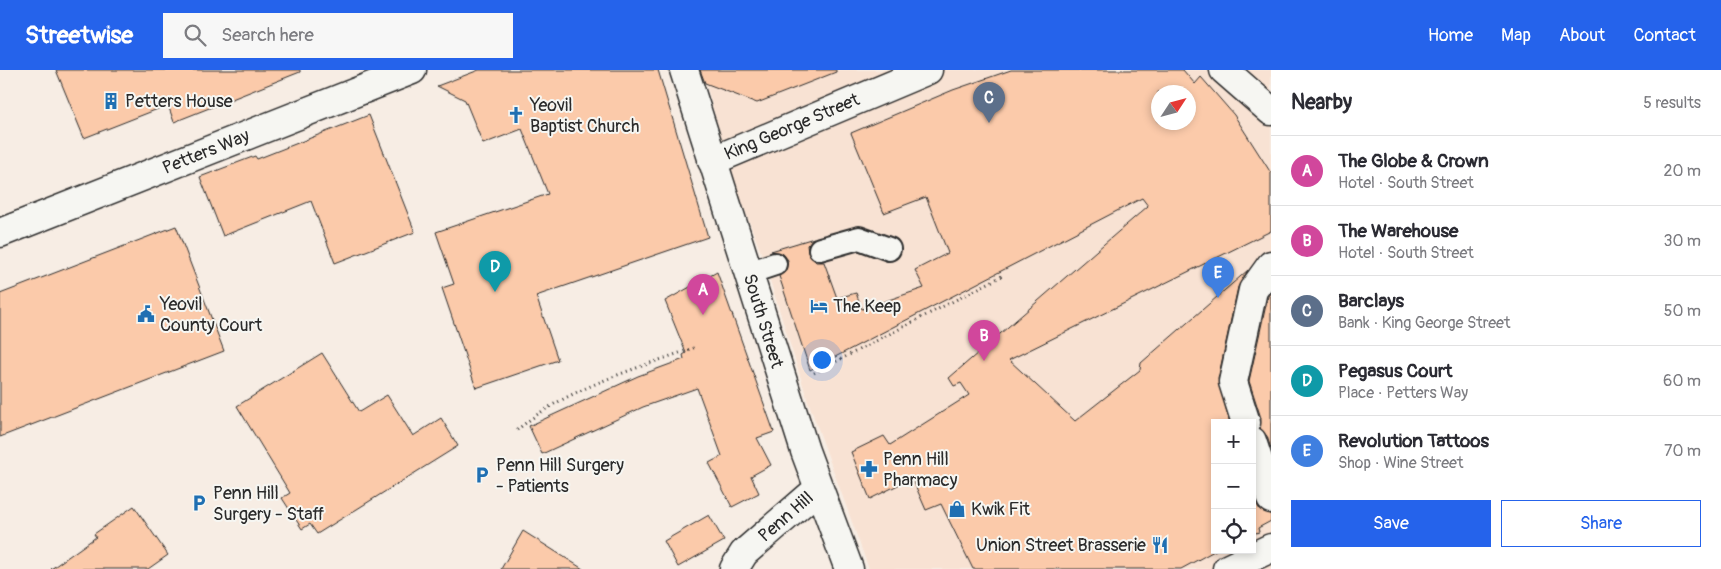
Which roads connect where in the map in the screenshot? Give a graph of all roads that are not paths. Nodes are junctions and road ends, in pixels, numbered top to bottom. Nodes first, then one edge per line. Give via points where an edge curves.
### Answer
1 (412, 70) edge
2 (684, 70) edge
3 (928, 70) edge
4 (1224, 70) edge
5 (1271, 111) edge
6 (712, 160) junction
7 (0, 233) edge
8 (889, 248) dead end
9 (820, 249) dead end
10 (775, 264) dead end
11 (1271, 264) edge
12 (748, 273) junction
13 (1245, 419) edge
14 (1256, 453) edge
15 (818, 488) junction
16 (1271, 499) edge
17 (1271, 548) edge
18 (734, 569) edge
19 (849, 569) edge
20 (1227, 569) edge

1 - 7 street, Petters Way
2 - 6 street, South Street
3 - 6 street, King George Street
4 - 5 street
6 - 12 street, South Street
8 - 9 lane via 859,238
10 - 12 lane
11 - 13 street via 1253,290 1233,382
12 - 15 street, South Street
14 - 16 street
15 - 18 street, Penn Hill via 744,553
15 - 19 street, South Street
17 - 20 street

